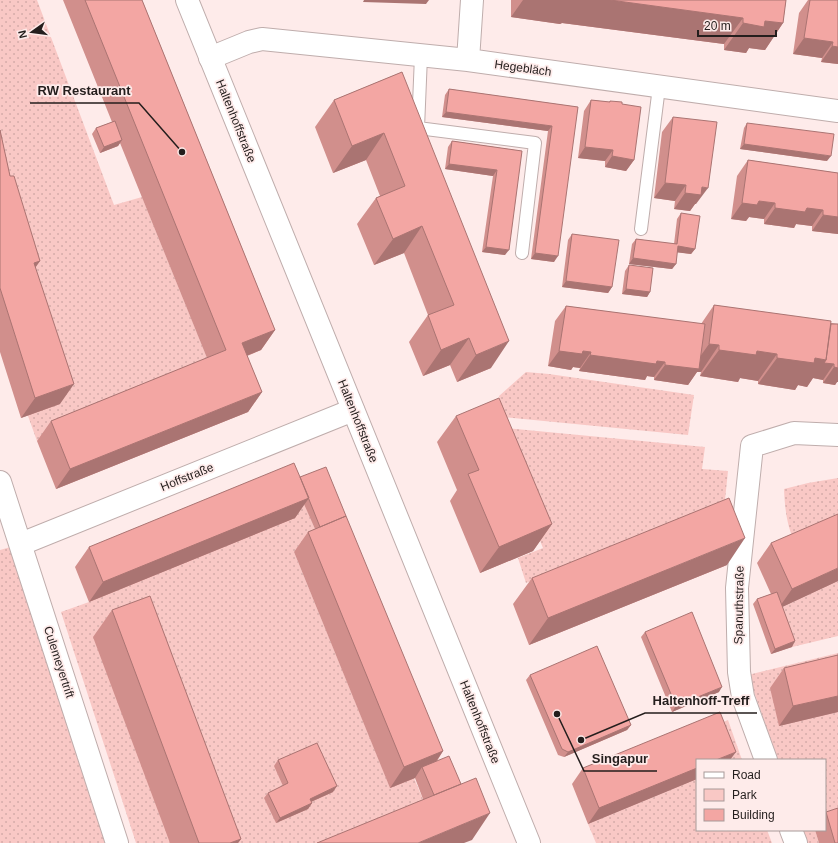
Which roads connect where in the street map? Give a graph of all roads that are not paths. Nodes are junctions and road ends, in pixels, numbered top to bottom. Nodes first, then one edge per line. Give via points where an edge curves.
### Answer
1 (187, 0) edge
2 (472, 0) edge
3 (421, 56) junction
4 (210, 58) junction
5 (468, 60) junction
6 (659, 87) junction
7 (838, 111) edge
8 (641, 228) dead end
9 (522, 253) dead end
10 (353, 410) junction
11 (838, 436) edge
12 (0, 482) edge
13 (21, 544) junction
14 (766, 759) edge
15 (791, 831) edge
16 (116, 843) edge
17 (529, 843) edge
18 (796, 843) edge

1 - 4 street, Haltenhoffstraße
2 - 5 street
3 - 4 street, Hegebläch via 262,39
3 - 5 street, Hegebläch
3 - 9 lane via 418,128 535,143
4 - 10 street, Haltenhoffstraße
5 - 6 street, Hegebläch
6 - 7 street, Hegebläch
6 - 8 lane
10 - 13 street, Hoffstraße
10 - 17 street, Haltenhoffstraße
11 - 14 street, Spanuthstraße via 794,433 752,446 737,588 739,672 743,697
12 - 13 street, Culemeyertrift
13 - 16 street, Culemeyertrift
15 - 18 street

